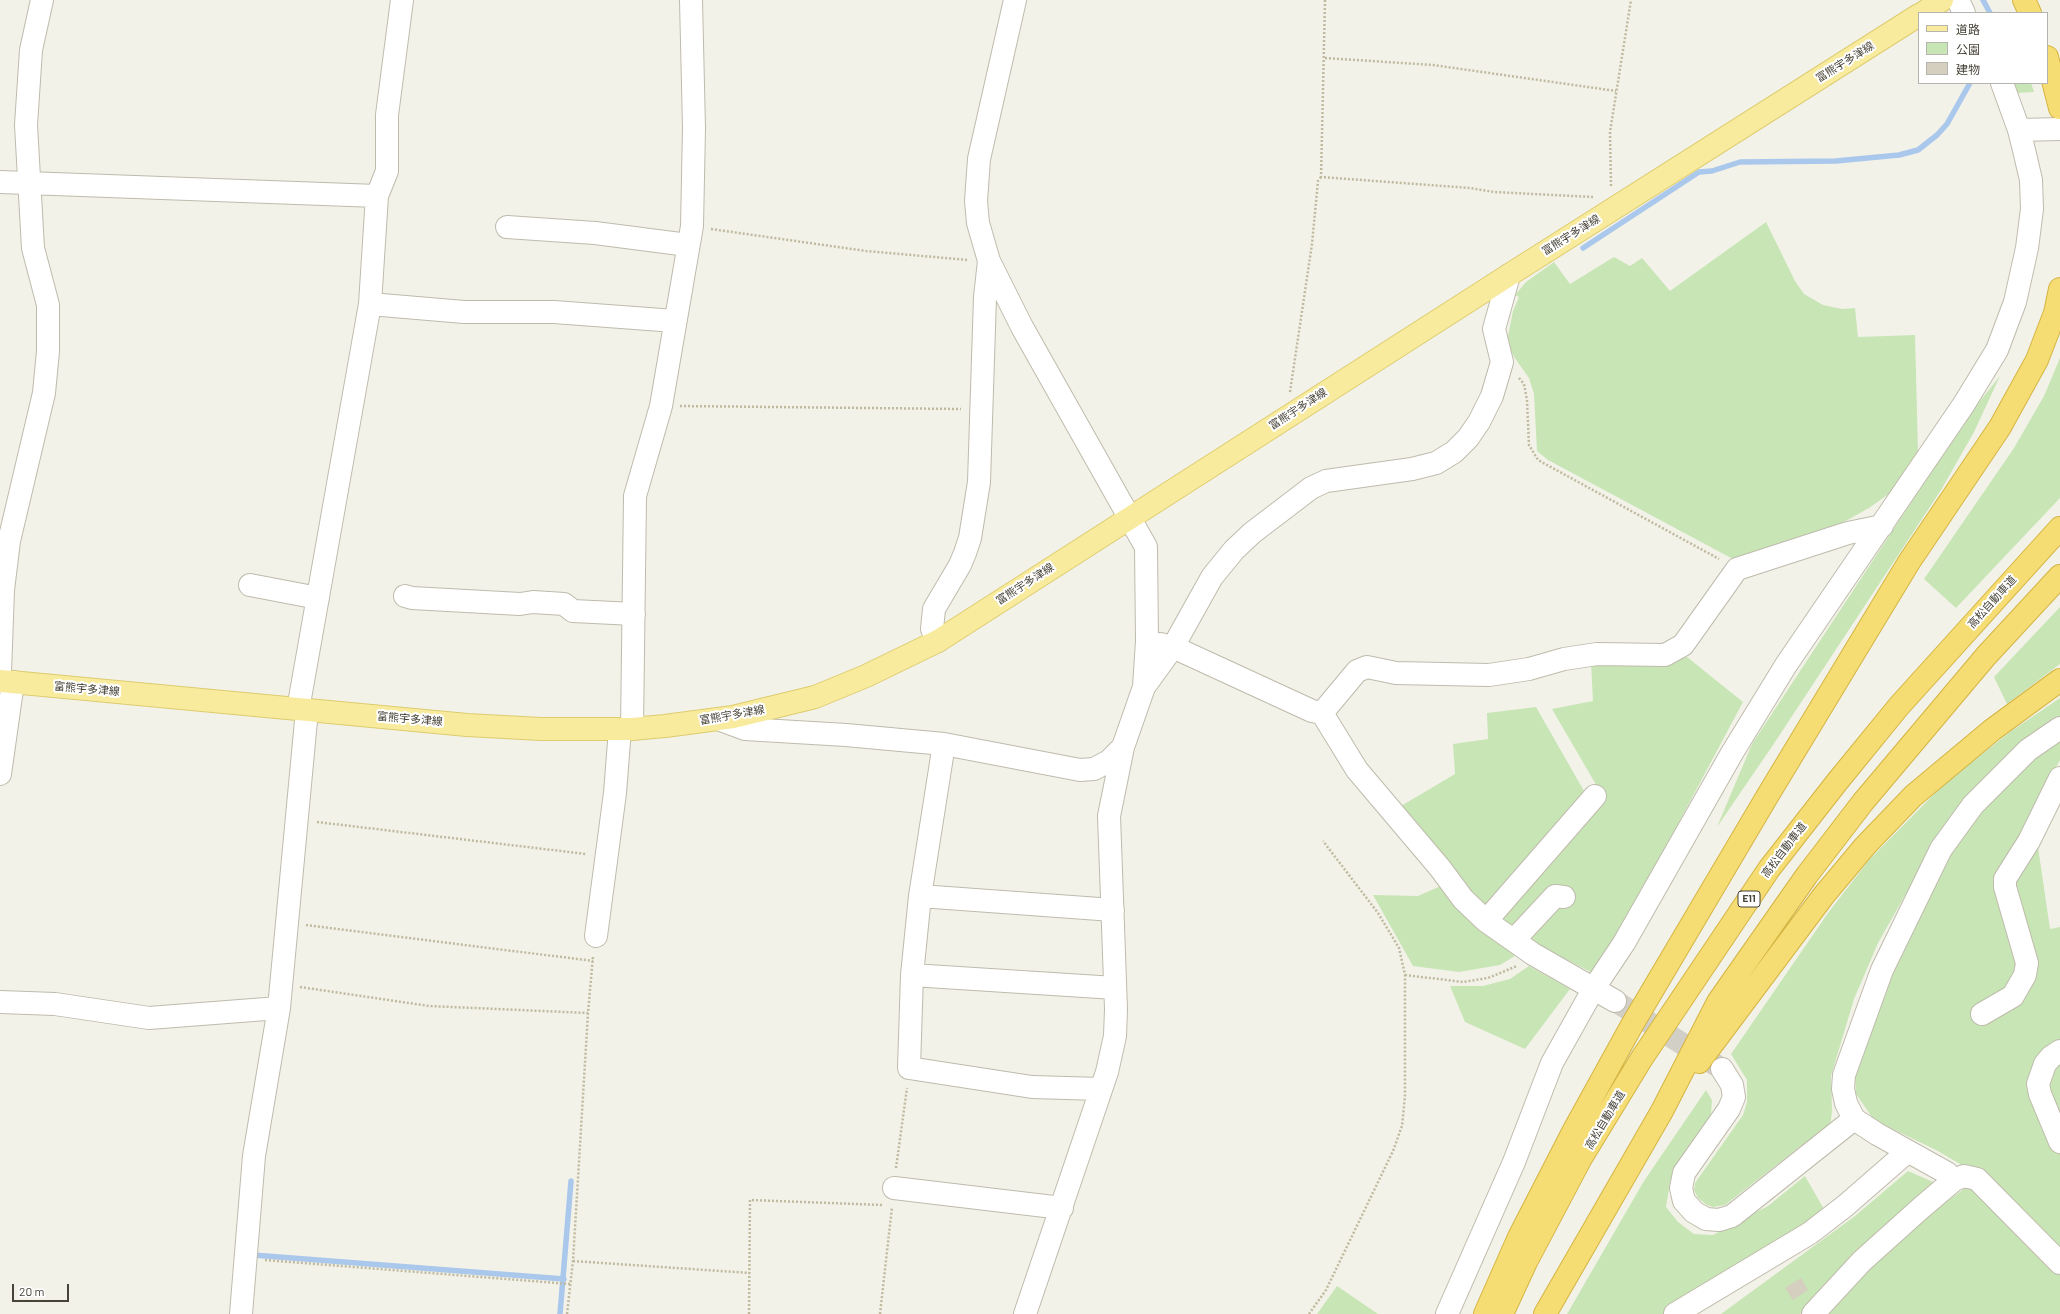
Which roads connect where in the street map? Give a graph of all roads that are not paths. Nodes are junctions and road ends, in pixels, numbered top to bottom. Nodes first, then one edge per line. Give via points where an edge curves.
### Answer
1 (42, 0) edge
2 (402, 0) edge
3 (691, 0) edge
4 (1015, 0) edge
5 (1942, 0) edge
6 (1958, 0) edge
7 (2024, 0) edge
8 (1924, 12) edge
9 (1964, 12) edge
10 (2030, 12) edge
11 (1918, 16) edge
12 (2048, 61) edge
13 (2002, 84) edge
14 (2059, 102) edge
15 (2060, 129) edge
16 (2019, 130) junction
17 (0, 182) edge
18 (30, 182) junction
19 (377, 196) junction
20 (507, 226) dead end
21 (690, 236) junction
22 (989, 261) junction
23 (1509, 274) junction
24 (2060, 289) edge
25 (370, 304) junction
26 (675, 321) junction
27 (1130, 517) junction
28 (1882, 526) junction
29 (2060, 528) edge
30 (2060, 576) edge
31 (250, 585) dead end
32 (405, 596) dead end
33 (318, 598) junction
34 (634, 614) junction
35 (938, 641) junction
36 (1147, 641) junction
37 (1173, 647) junction
38 (4, 678) edge
39 (2060, 680) edge
40 (1144, 687) junction
41 (303, 710) junction
42 (1322, 713) junction
43 (718, 719) junction
44 (2060, 728) edge
45 (626, 729) junction
46 (944, 744) junction
47 (1123, 747) junction
48 (0, 774) edge
49 (2060, 778) edge
50 (1595, 796) dead end
51 (920, 896) junction
52 (1564, 897) dead end
53 (1112, 910) junction
54 (1486, 921) junction
55 (596, 936) road end
56 (1514, 940) junction
57 (912, 975) junction
58 (1115, 988) junction
59 (1594, 988) junction
60 (1615, 1001) tunnel mouth
61 (0, 1002) edge
62 (280, 1008) junction
63 (1982, 1014) dead end
64 (2060, 1051) edge
65 (1722, 1068) tunnel mouth
66 (1102, 1088) junction
67 (1662, 1111) junction
68 (1854, 1119) junction
69 (2060, 1142) edge
70 (1907, 1152) junction
71 (1954, 1180) junction
72 (893, 1197) road end
73 (1062, 1208) junction
74 (2060, 1262) edge
75 (241, 1314) edge
76 (1025, 1314) edge
77 (1447, 1314) edge
78 (1485, 1314) edge
79 (1502, 1314) edge
80 (1545, 1314) edge
81 (1675, 1314) edge
82 (1813, 1314) edge

1 - 18 street via 31,50 26,118
2 - 19 street via 387,115 387,171
3 - 21 street via 694,128
4 - 22 street via 979,159 976,201 978,223
5 - 8 main road
6 - 9 street
7 - 10 highway
11 - 23 main road, 富熊宇多津線 via 1616,201
12 - 14 highway
13 - 16 street
15 - 16 street
16 - 28 street via 2031,180 2032,209 2015,302 1997,350 1981,377
17 - 18 street
18 - 19 street
18 - 38 street via 33,248 48,305 48,351 44,393 9,541 3,590
19 - 25 street
20 - 21 street via 595,233
21 - 26 street
22 - 27 street via 1022,327
22 - 35 street via 985,297 979,482 973,524 960,566 934,609 932,629
23 - 27 main road, 富熊宇多津線
23 - 37 street via 1494,329 1502,362 1492,396 1468,438 1454,452 1436,463 1412,469 1326,481 1311,488 1234,550 1212,577
24 - 78 highway via 2055,313 2037,360 2000,426 1909,562 1636,1018 1519,1237
25 - 26 street via 464,312 554,312
25 - 33 street
26 - 34 street via 661,406 635,496
27 - 35 main road, 富熊宇多津線
27 - 36 street via 1146,547
28 - 42 street via 1848,533 1737,569 1683,645 1665,655 1597,654 1489,675 1396,673 1368,666 1357,671
28 - 59 street via 1786,665 1732,753 1624,943
29 - 79 highway, 高松自動車道 / E11 via 1900,706 1769,869 1642,1058 1585,1152 1526,1262
30 - 67 highway via 1986,656 1924,729 1863,802 1808,875 1718,1002
31 - 33 street
32 - 34 street via 520,604 564,604 573,611
33 - 41 street via 300,698
34 - 45 street
35 - 43 main road, 富熊宇多津線 via 866,676 815,697 768,710
36 - 37 street
36 - 40 street
37 - 40 street
37 - 42 street via 1312,711
38 - 41 main road, 富熊宇多津線
38 - 48 street
39 - 67 highway via 1992,730 1913,796 1865,846 1824,895
40 - 47 street
41 - 45 main road, 富熊宇多津線 via 467,725 541,729
41 - 62 street via 297,820
42 - 54 street via 1357,770 1426,850 1463,899
43 - 45 main road, 富熊宇多津線
43 - 46 street via 745,729
44 - 68 street via 2028,750 1973,805 1941,849 1882,970 1844,1075 1846,1103
45 - 55 street
46 - 47 street via 1080,770 1094,769 1109,761
46 - 51 street
47 - 53 street via 1109,816
49 - 63 street via 2029,841 2005,879 2005,887 2027,963 2025,975 2013,996
50 - 54 street
51 - 53 street
51 - 57 street
52 - 56 street via 1555,896
53 - 58 street
54 - 56 street
56 - 59 street via 1533,954
57 - 58 street
57 - 66 street via 909,1068 1032,1087
58 - 66 street via 1115,1036
59 - 60 street
59 - 77 street via 1552,1063 1514,1162
61 - 62 street via 55,1004 149,1018
62 - 75 street via 254,1156
64 - 69 street via 2045,1064 2038,1084
65 - 68 street via 1732,1085 1734,1097 1729,1109 1684,1174 1681,1188 1684,1201 1706,1220 1732,1216
66 - 73 street
67 - 80 highway
68 - 70 street
70 - 71 street via 1947,1173
70 - 81 street via 1810,1233
71 - 74 street via 1964,1176 1977,1180
71 - 82 street via 1862,1261
72 - 73 street
73 - 76 street

